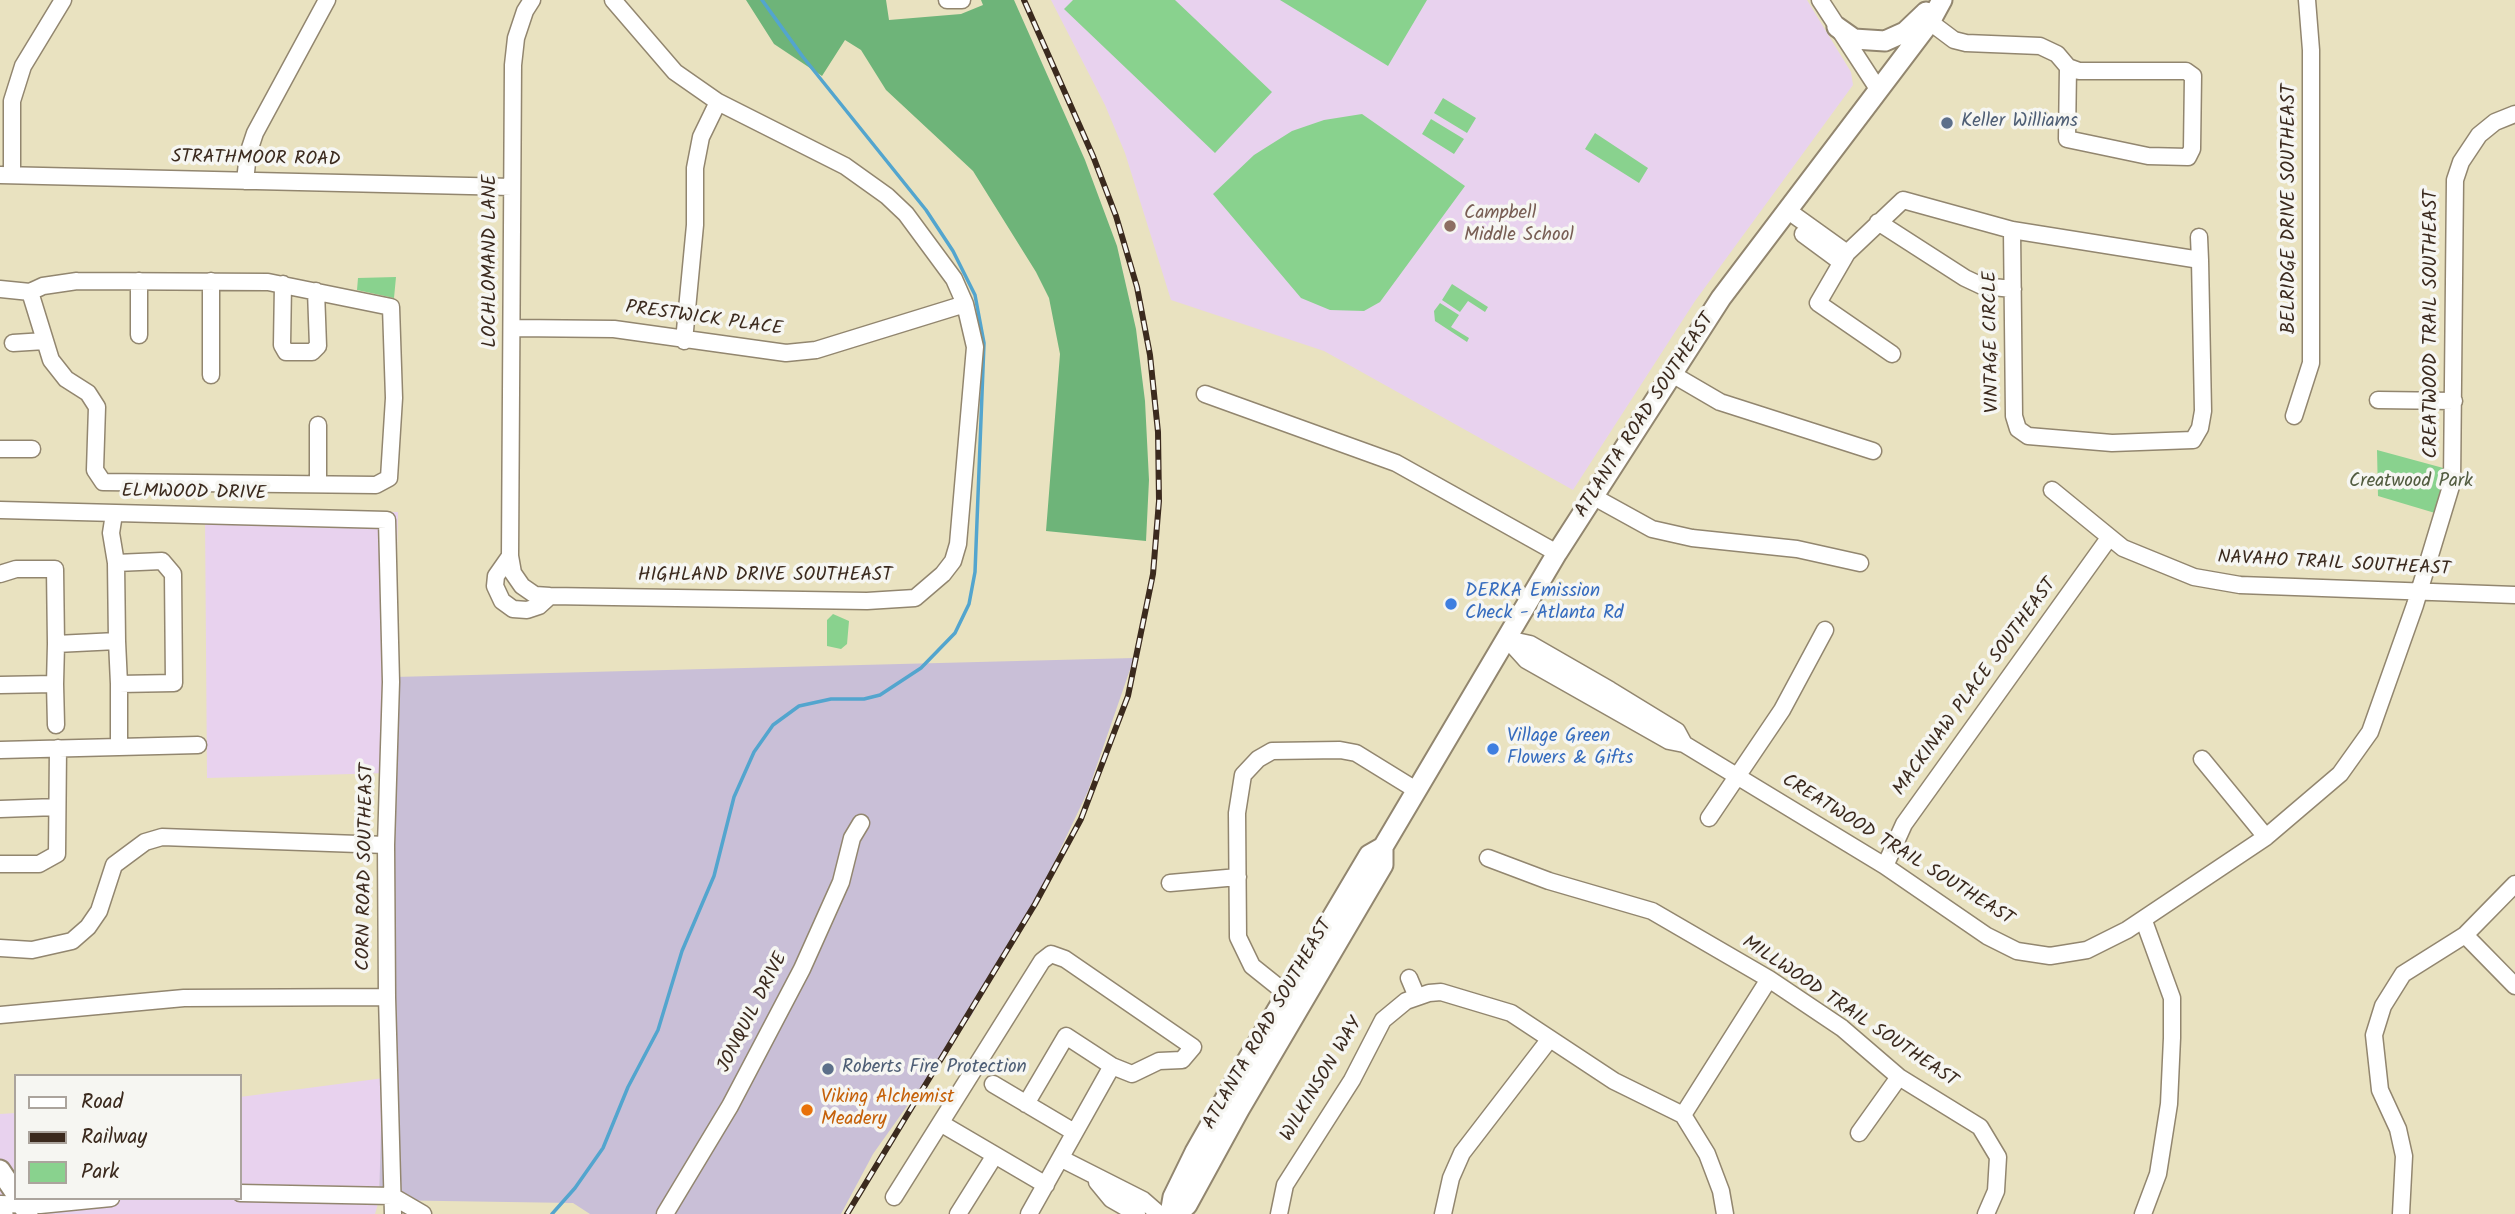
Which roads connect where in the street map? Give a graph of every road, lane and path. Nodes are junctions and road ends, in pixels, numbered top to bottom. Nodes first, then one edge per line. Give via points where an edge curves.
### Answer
1 (63, 0) edge
2 (327, 0) edge
3 (532, 0) edge
4 (613, 0) edge
5 (947, 0) edge
6 (962, 0) edge
7 (1820, 0) edge
8 (2306, 0) edge
9 (1940, 6) edge
10 (1837, 27) junction
11 (2068, 67) junction
12 (1878, 89) junction
13 (718, 102) junction
14 (2515, 114) edge
15 (6, 175) edge
16 (245, 181) junction
17 (512, 187) junction
18 (1784, 215) junction
19 (1878, 222) junction
20 (2012, 230) junction
21 (2200, 237) dead end
22 (1844, 257) junction
23 (2200, 260) junction
24 (139, 281) junction
25 (211, 281) junction
26 (282, 284) junction
27 (0, 289) edge
28 (2013, 289) junction
29 (316, 291) junction
30 (30, 292) junction
31 (965, 304) junction
32 (514, 328) junction
33 (139, 335) dead end
34 (46, 341) junction
35 (684, 341) junction
36 (13, 343) dead end
37 (1892, 354) dead end
38 (211, 374) dead end
39 (1672, 374) junction
40 (1205, 394) dead end
41 (2378, 400) dead end
42 (2454, 401) junction
43 (2294, 416) dead end
44 (318, 425) dead end
45 (0, 449) edge
46 (32, 449) dead end
47 (1872, 451) dead end
48 (318, 482) junction
49 (2052, 490) dead end
50 (1594, 497) junction
51 (0, 510) edge
52 (114, 520) junction
53 (387, 520) joint
54 (511, 526) joint
55 (2109, 538) junction
56 (1557, 553) junction
57 (115, 556) junction
58 (510, 556) junction
59 (1860, 563) dead end
60 (0, 574) edge
61 (2418, 592) junction
62 (2515, 595) edge
63 (550, 596) junction
64 (1825, 630) dead end
65 (1507, 639) junction
66 (117, 641) junction
67 (56, 644) junction
68 (55, 684) junction
69 (118, 684) junction
70 (0, 685) edge
71 (56, 725) dead end
72 (198, 745) dead end
73 (119, 747) junction
74 (58, 748) junction
75 (0, 750) edge
76 (2202, 759) dead end
77 (1738, 776) junction
78 (1416, 790) junction
79 (57, 807) junction
80 (0, 809) edge
81 (1709, 818) dead end
82 (861, 823) dead end
83 (2266, 837) junction
84 (386, 845) junction
85 (1383, 847) junction
86 (1488, 858) dead end
87 (0, 864) edge
88 (1885, 866) junction
89 (1238, 877) junction
90 (1170, 883) dead end
91 (2515, 884) edge
92 (2144, 921) junction
93 (2465, 935) junction
94 (0, 948) edge
95 (1409, 978) dead end
96 (1769, 979) junction
97 (2515, 986) edge
98 (1287, 993) junction
99 (387, 997) junction
100 (1417, 997) junction
101 (0, 1015) edge
102 (1549, 1040) junction
103 (1112, 1066) junction
104 (1899, 1077) junction
105 (993, 1084) dead end
106 (1026, 1104) junction
107 (1684, 1115) junction
108 (942, 1124) junction
109 (1074, 1132) junction
110 (1859, 1133) dead end
111 (995, 1155) junction
112 (2014, 1156) dead end
113 (1998, 1157) junction
114 (1062, 1159) junction
115 (0, 1170) edge
116 (1046, 1185) junction
117 (14, 1192) edge
118 (242, 1193) edge
119 (392, 1196) junction
120 (894, 1197) dead end
121 (75, 1200) edge
122 (21, 1203) edge
123 (0, 1206) edge
124 (1140, 1207) edge
125 (4, 1214) edge
126 (393, 1214) edge
127 (424, 1214) edge
128 (665, 1214) edge
129 (958, 1214) edge
130 (1029, 1214) edge
131 (1159, 1214) edge
132 (1170, 1214) edge
133 (1177, 1214) edge
134 (1279, 1214) edge
135 (1443, 1214) edge
136 (1725, 1214) edge
137 (1986, 1214) edge
138 (2143, 1214) edge
139 (2401, 1214) edge

1 - 15 street via 23,66 12,101
2 - 16 street via 255,133
3 - 17 street, LOCHLOMAND LANE via 516,38
4 - 13 street, HIGHLAND DRIVE SOUTHEAST via 676,72
5 - 6 street
7 - 10 street
8 - 43 street, BELRIDGE DRIVE SOUTHEAST via 2311,50 2311,363
9 - 10 main road via 1905,32 1885,40 1853,39
9 - 11 street via 1954,40 2040,46 2057,54
9 - 12 main road, ATLANTA ROAD SOUTHEAST
10 - 12 street
11 - 11 street via 2079,71 2186,71 2193,76 2188,157 2148,156 2067,139
12 - 18 main road, ATLANTA ROAD SOUTHEAST
13 - 31 street, HIGHLAND DRIVE SOUTHEAST via 845,166 887,196 954,279
13 - 35 street via 701,137 695,169 695,225
14 - 42 street, CREATWOOD TRAIL SOUTHEAST via 2479,135 2455,180
15 - 16 street, STRATHMOOR ROAD
16 - 17 street, STRATHMOOR ROAD
17 - 32 street, LOCHLOMAND LANE
18 - 22 street
18 - 39 main road, ATLANTA ROAD SOUTHEAST via 1721,298
19 - 20 street via 1903,200
19 - 22 street
19 - 28 street via 1965,278 1982,286
20 - 23 street
20 - 28 street, VINTAGE CIRCLE
21 - 23 street, VINTAGE CIRCLE
22 - 37 street via 1818,303
23 - 28 street, VINTAGE CIRCLE via 2200,428 2193,440 2178,443 2048,439 2018,429 2014,416
24 - 25 street
24 - 30 street via 60,282
24 - 33 street
25 - 26 street
25 - 38 street
26 - 29 street
26 - 29 street via 282,345 286,352 312,352 318,346
27 - 30 street
29 - 48 street via 391,307 394,398 390,478 376,485
30 - 34 street
31 - 35 street, PRESTWICK PLACE via 816,350 763,351
31 - 63 street, HIGHLAND DRIVE SOUTHEAST via 975,347 958,544 943,574 915,598
32 - 35 street, PRESTWICK PLACE via 614,329
32 - 54 street, LOCHLOMAND LANE
34 - 36 street
34 - 48 street via 51,360 97,407 95,470 103,482
39 - 47 street via 1720,402
39 - 50 main road, ATLANTA ROAD SOUTHEAST
40 - 56 street via 1396,463
41 - 42 street
42 - 61 street, CREATWOOD TRAIL SOUTHEAST via 2452,483
44 - 48 street
45 - 46 street
49 - 55 street, NAVAHO TRAIL SOUTHEAST
50 - 56 main road, ATLANTA ROAD SOUTHEAST
50 - 59 street via 1652,529 1797,549
51 - 52 street, ELMWOOD DRIVE
52 - 53 street, ELMWOOD DRIVE
52 - 57 street
53 - 84 street, CORN ROAD SOUTHEAST via 391,682
54 - 58 street, HIGHLAND DRIVE SOUTHEAST
55 - 61 street, NAVAHO TRAIL SOUTHEAST via 2153,562 2219,582
55 - 88 street, MACKINAW PLACE SOUTHEAST via 1904,824
56 - 65 main road, ATLANTA ROAD SOUTHEAST
57 - 66 street
57 - 69 street via 162,561 173,574 174,683
58 - 63 street, HIGHLAND DRIVE SOUTHEAST via 513,573 522,586 536,595
58 - 63 street via 496,576 502,601 513,610 527,610
60 - 67 street via 16,569 55,569
61 - 62 street, NAVAHO TRAIL SOUTHEAST
61 - 83 street, CREATWOOD TRAIL SOUTHEAST via 2379,711 2360,750 2340,774
64 - 77 street via 1782,709
65 - 77 street, CREATWOOD TRAIL SOUTHEAST via 1526,660
65 - 78 main road, ATLANTA ROAD SOUTHEAST
66 - 67 street
66 - 69 street
67 - 68 street
68 - 70 street
68 - 71 street
69 - 73 street
72 - 73 street
73 - 74 street
74 - 75 street
74 - 79 street
76 - 83 street
77 - 81 street
77 - 88 street, CREATWOOD TRAIL SOUTHEAST
78 - 85 main road, ATLANTA ROAD SOUTHEAST
78 - 89 street via 1356,753 1272,751 1243,775 1239,789
79 - 80 street
79 - 87 street via 57,854 39,864
82 - 128 street, JONQUIL DRIVE via 852,838 841,882 802,969 730,1106
83 - 92 street, CREATWOOD TRAIL SOUTHEAST
84 - 94 street via 154,839 131,849 114,864 99,911 72,941 33,950
84 - 99 street, CORN ROAD SOUTHEAST
85 - 98 main road, ATLANTA ROAD SOUTHEAST via 1369,855
85 - 133 main road, ATLANTA ROAD SOUTHEAST via 1384,864 1187,1205
86 - 96 street, MILLWOOD TRAIL SOUTHEAST via 1549,881 1638,905
88 - 92 street, CREATWOOD TRAIL SOUTHEAST via 1987,936 2017,951 2050,956 2087,950
89 - 90 street
89 - 98 street via 1242,951 1252,966
91 - 93 street
92 - 138 street via 2172,998 2172,1038 2169,1104 2158,1174
93 - 97 street
93 - 139 street via 2403,974 2383,1006 2374,1035 2379,1090 2398,1129 2404,1156
95 - 100 street
96 - 104 street, MILLWOOD TRAIL SOUTHEAST via 1842,1028
96 - 107 street
98 - 132 main road, ATLANTA ROAD SOUTHEAST via 1195,1152 1173,1197
99 - 101 street via 184,998
99 - 119 street, CORN ROAD SOUTHEAST
100 - 102 street, WILKINSON WAY via 1441,992 1473,1000 1511,1013
100 - 134 street, WILKINSON WAY via 1383,1020 1352,1080 1286,1185
102 - 107 street, WILKINSON WAY via 1614,1081
102 - 135 street via 1462,1153
103 - 106 street via 1066,1036
103 - 108 street via 1132,1074 1159,1061 1182,1060 1193,1047 1051,954 1042,961
103 - 109 street
104 - 110 street
104 - 113 street, MILLWOOD TRAIL SOUTHEAST via 1980,1127
105 - 106 street
106 - 109 street
107 - 136 street via 1707,1154
108 - 111 street
108 - 120 street
109 - 114 street
111 - 116 street
111 - 129 street
112 - 113 street
113 - 137 street via 1996,1191
114 - 116 street
114 - 124 street
115 - 117 main road
116 - 130 street
118 - 119 street
119 - 126 street, CORN ROAD SOUTHEAST
119 - 127 street
121 - 122 street
122 - 123 street
123 - 125 main road
124 - 131 street

